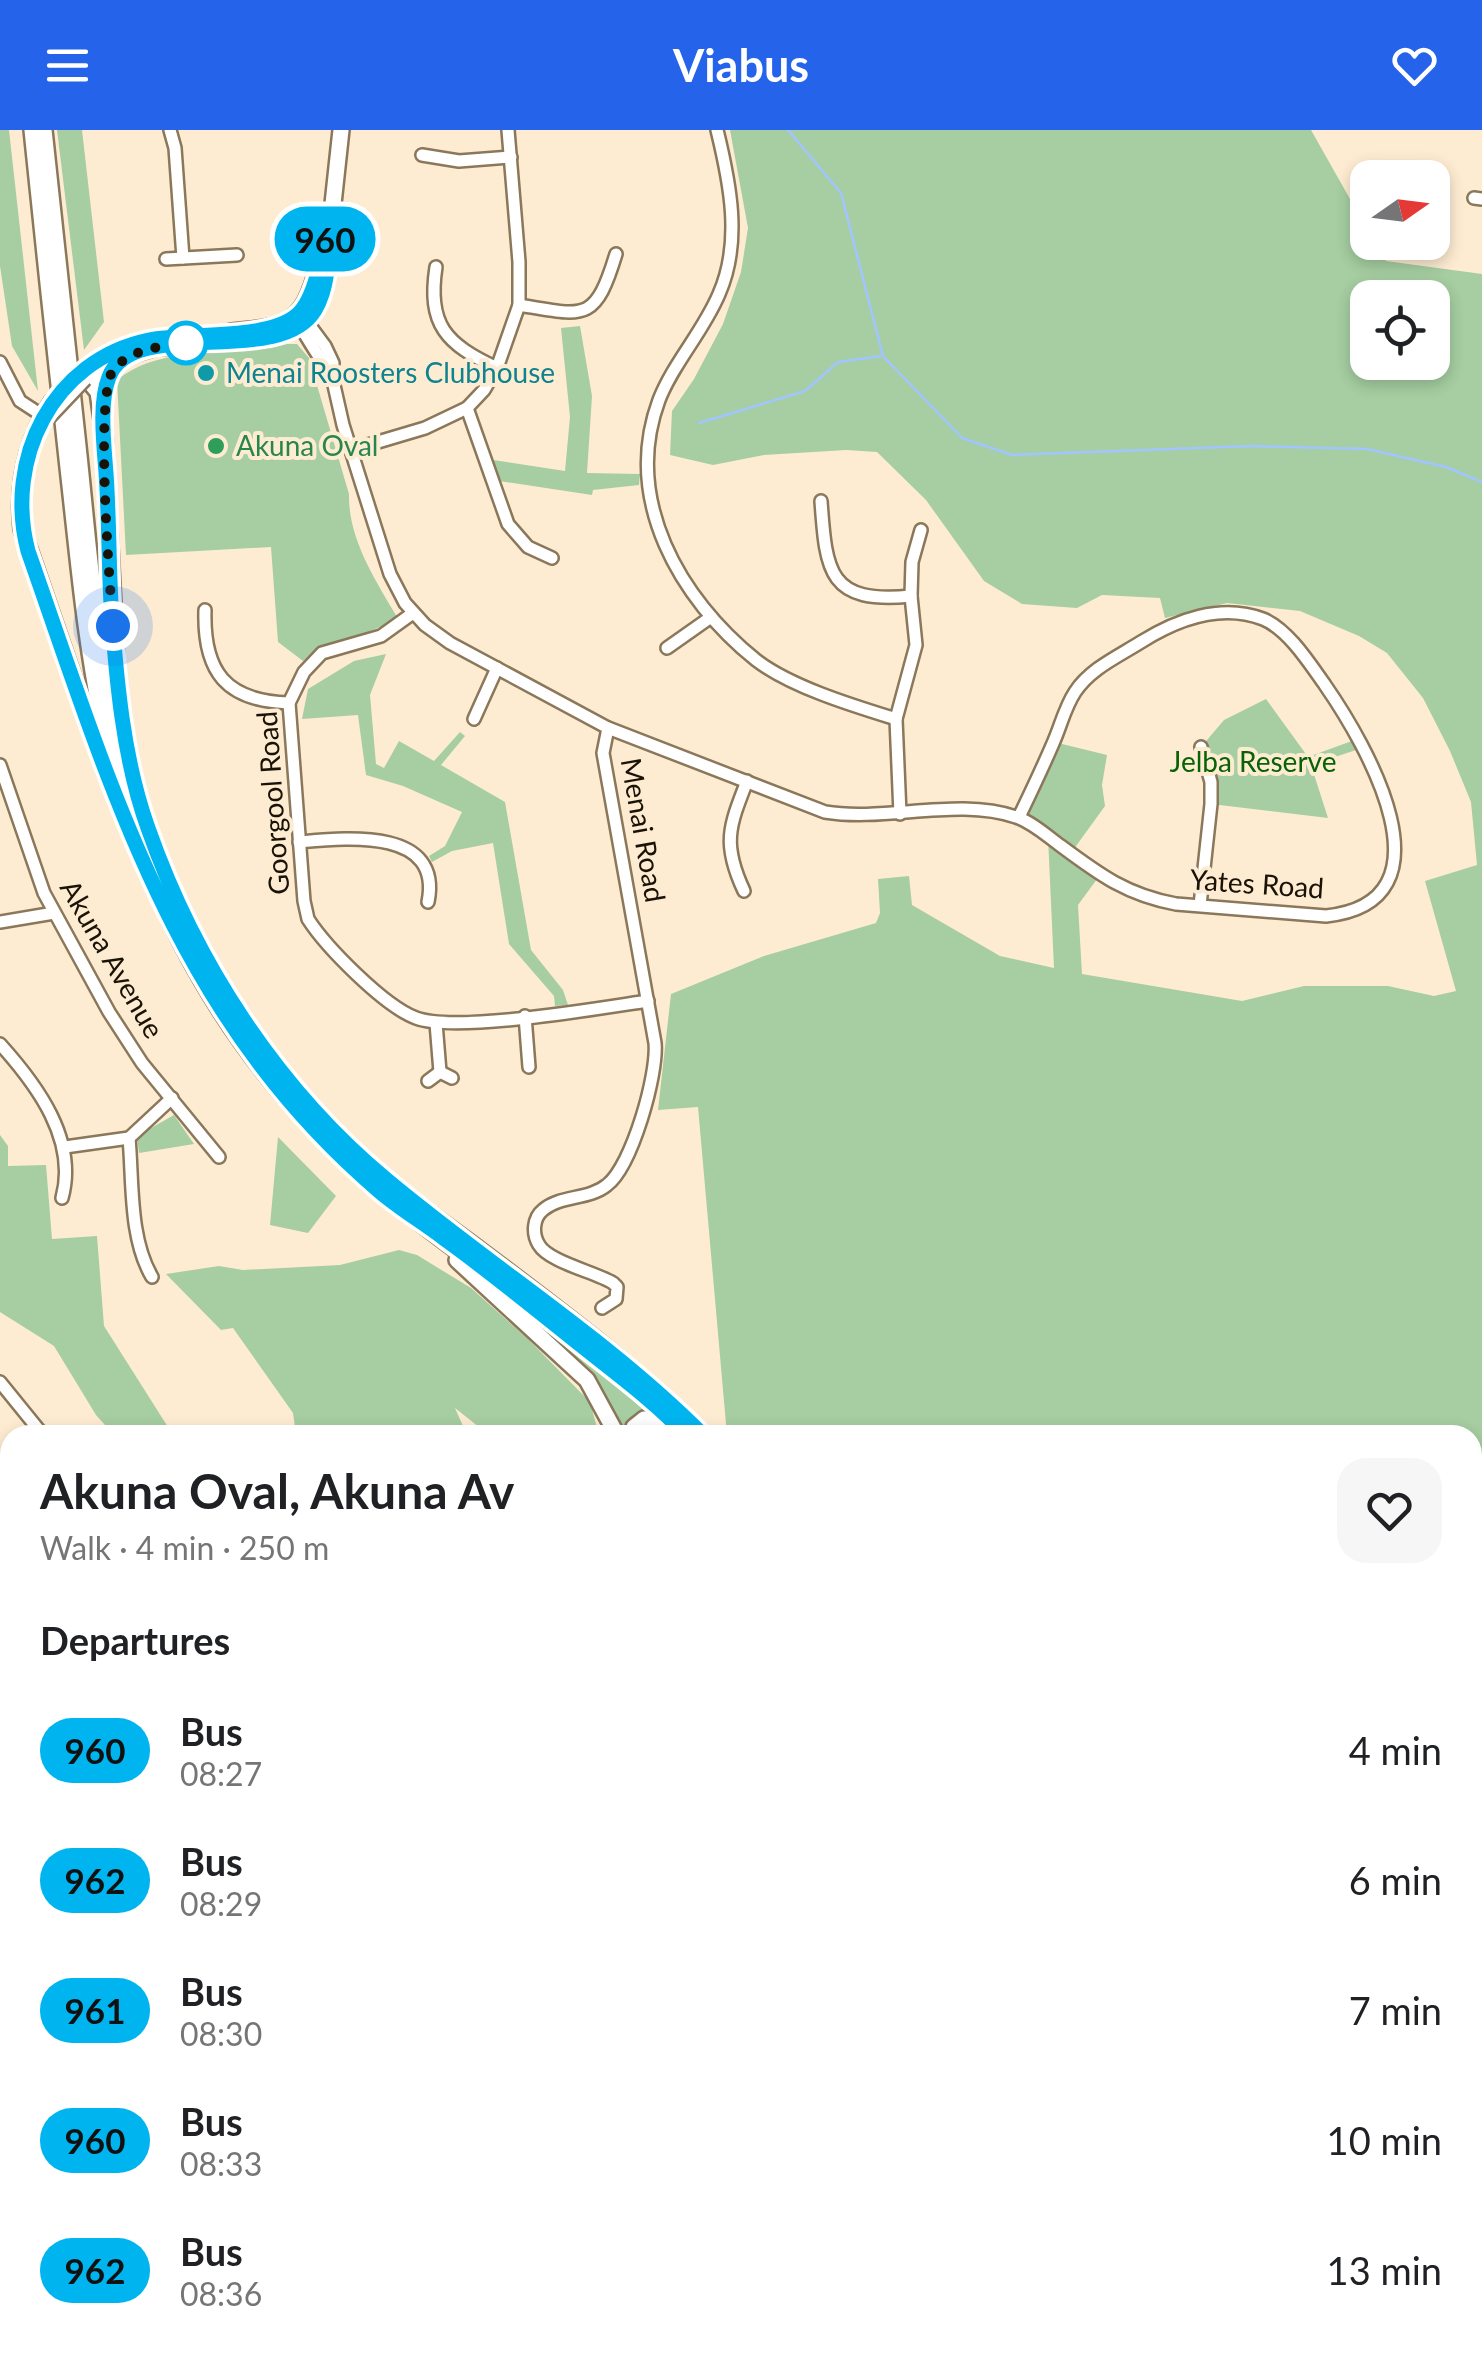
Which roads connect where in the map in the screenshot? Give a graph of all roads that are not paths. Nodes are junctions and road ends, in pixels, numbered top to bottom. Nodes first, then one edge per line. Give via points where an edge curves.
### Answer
1 (32, 130) edge
2 (44, 130) edge
3 (170, 130) edge
4 (342, 130) edge
5 (508, 130) edge
6 (717, 130) edge
7 (422, 156) dead end
8 (511, 157) junction
9 (616, 254) dead end
10 (237, 255) dead end
11 (183, 258) junction
12 (166, 260) dead end
13 (436, 267) dead end
14 (519, 305) junction
15 (300, 319) junction
16 (144, 350) junction
17 (0, 362) edge
18 (497, 368) junction
19 (83, 376) junction
20 (467, 408) junction
21 (44, 409) junction
22 (104, 434) junction
23 (351, 450) junction
24 (821, 501) dead end
25 (921, 530) dead end
26 (552, 558) dead end
27 (911, 596) junction
28 (205, 610) dead end
29 (413, 613) junction
30 (711, 617) junction
31 (667, 648) dead end
32 (497, 668) junction
33 (289, 703) junction
34 (896, 719) junction
35 (474, 720) dead end
36 (608, 728) junction
37 (1201, 746) dead end
38 (0, 765) edge
39 (747, 781) junction
40 (900, 814) junction
41 (1019, 818) junction
42 (146, 824) junction
43 (298, 842) junction
44 (138, 850) junction
45 (744, 891) dead end
46 (428, 902) dead end
47 (1200, 904) junction
48 (54, 914) junction
49 (0, 922) edge
50 (648, 1000) junction
51 (525, 1016) junction
52 (436, 1022) junction
53 (0, 1044) edge
54 (529, 1068) dead end
55 (440, 1072) junction
56 (452, 1078) dead end
57 (428, 1081) dead end
58 (172, 1098) junction
59 (129, 1138) junction
60 (65, 1147) junction
61 (219, 1157) dead end
62 (62, 1198) dead end
63 (415, 1219) junction
64 (152, 1277) dead end
65 (602, 1308) dead end
66 (0, 1382) edge
67 (34, 1425) edge
68 (612, 1425) edge
69 (637, 1425) edge
70 (667, 1425) edge
71 (676, 1425) edge
72 (691, 1425) edge

1 - 44 main road via 94,672
2 - 42 main road via 101,640 115,720
3 - 11 street
4 - 15 main road via 324,287
5 - 8 street
6 - 30 street via 731,188 732,237 720,292 658,402 648,477 662,543
7 - 8 street
8 - 14 street
9 - 14 street via 604,292 592,306 578,312
10 - 11 street
11 - 12 street
13 - 18 street via 435,318 449,339
14 - 18 street
15 - 16 main road via 265,340
15 - 19 main road via 145,340 114,352
15 - 23 street, Menai Road via 330,354
16 - 19 main road
16 - 22 main road via 110,374
17 - 21 street via 20,400
18 - 20 street
19 - 21 main road, bridge
19 - 22 main road via 97,389
20 - 23 street
20 - 26 street via 508,524 528,547
21 - 44 main road via 22,484 24,539
22 - 42 main road via 118,690
23 - 29 street, Menai Road via 390,574
24 - 27 street via 831,571 848,592 878,599
25 - 27 street
27 - 34 street via 916,645
28 - 33 street via 208,653 234,692
29 - 32 street, Menai Road
29 - 33 street, Goorgool Road via 381,636 314,658
30 - 31 street
30 - 34 street via 758,662 835,701
32 - 35 street
32 - 36 street, Menai Road
33 - 43 street, Goorgool Road
34 - 40 street
36 - 39 street, Yates Road
36 - 50 street, Menai Road via 603,752
37 - 47 street via 1211,804
38 - 48 street, Akuna Avenue
39 - 40 street, Yates Road via 824,812
39 - 45 street via 728,838
40 - 41 street, Yates Road via 968,810
41 - 47 street, Yates Road via 1109,882 1151,899
41 - 47 street, Yates Road via 1074,693 1092,672 1178,621 1214,613 1266,620 1312,667 1362,742 1391,820 1395,862 1376,897 1343,914
42 - 72 main road via 226,994 351,1149 619,1358
43 - 46 street via 370,837 416,855 428,873
43 - 52 street, Goorgool Road via 304,901 317,933 388,1002
44 - 63 main road via 232,1029 324,1139
48 - 49 street
48 - 58 street, Akuna Avenue via 120,1032
50 - 51 street, Goorgool Road
50 - 65 street, Menai Road via 654,1074 624,1162 606,1186 543,1210 535,1222 540,1247 613,1283 616,1298
51 - 52 street, Goorgool Road
51 - 54 street
52 - 55 street
53 - 60 street via 51,1114
55 - 56 street
55 - 57 street
58 - 59 street
58 - 61 street, Akuna Avenue
59 - 60 street
59 - 64 street via 138,1240
60 - 62 street
63 - 68 main road via 587,1380
63 - 71 main road
66 - 67 street
69 - 70 main road via 647,1418

